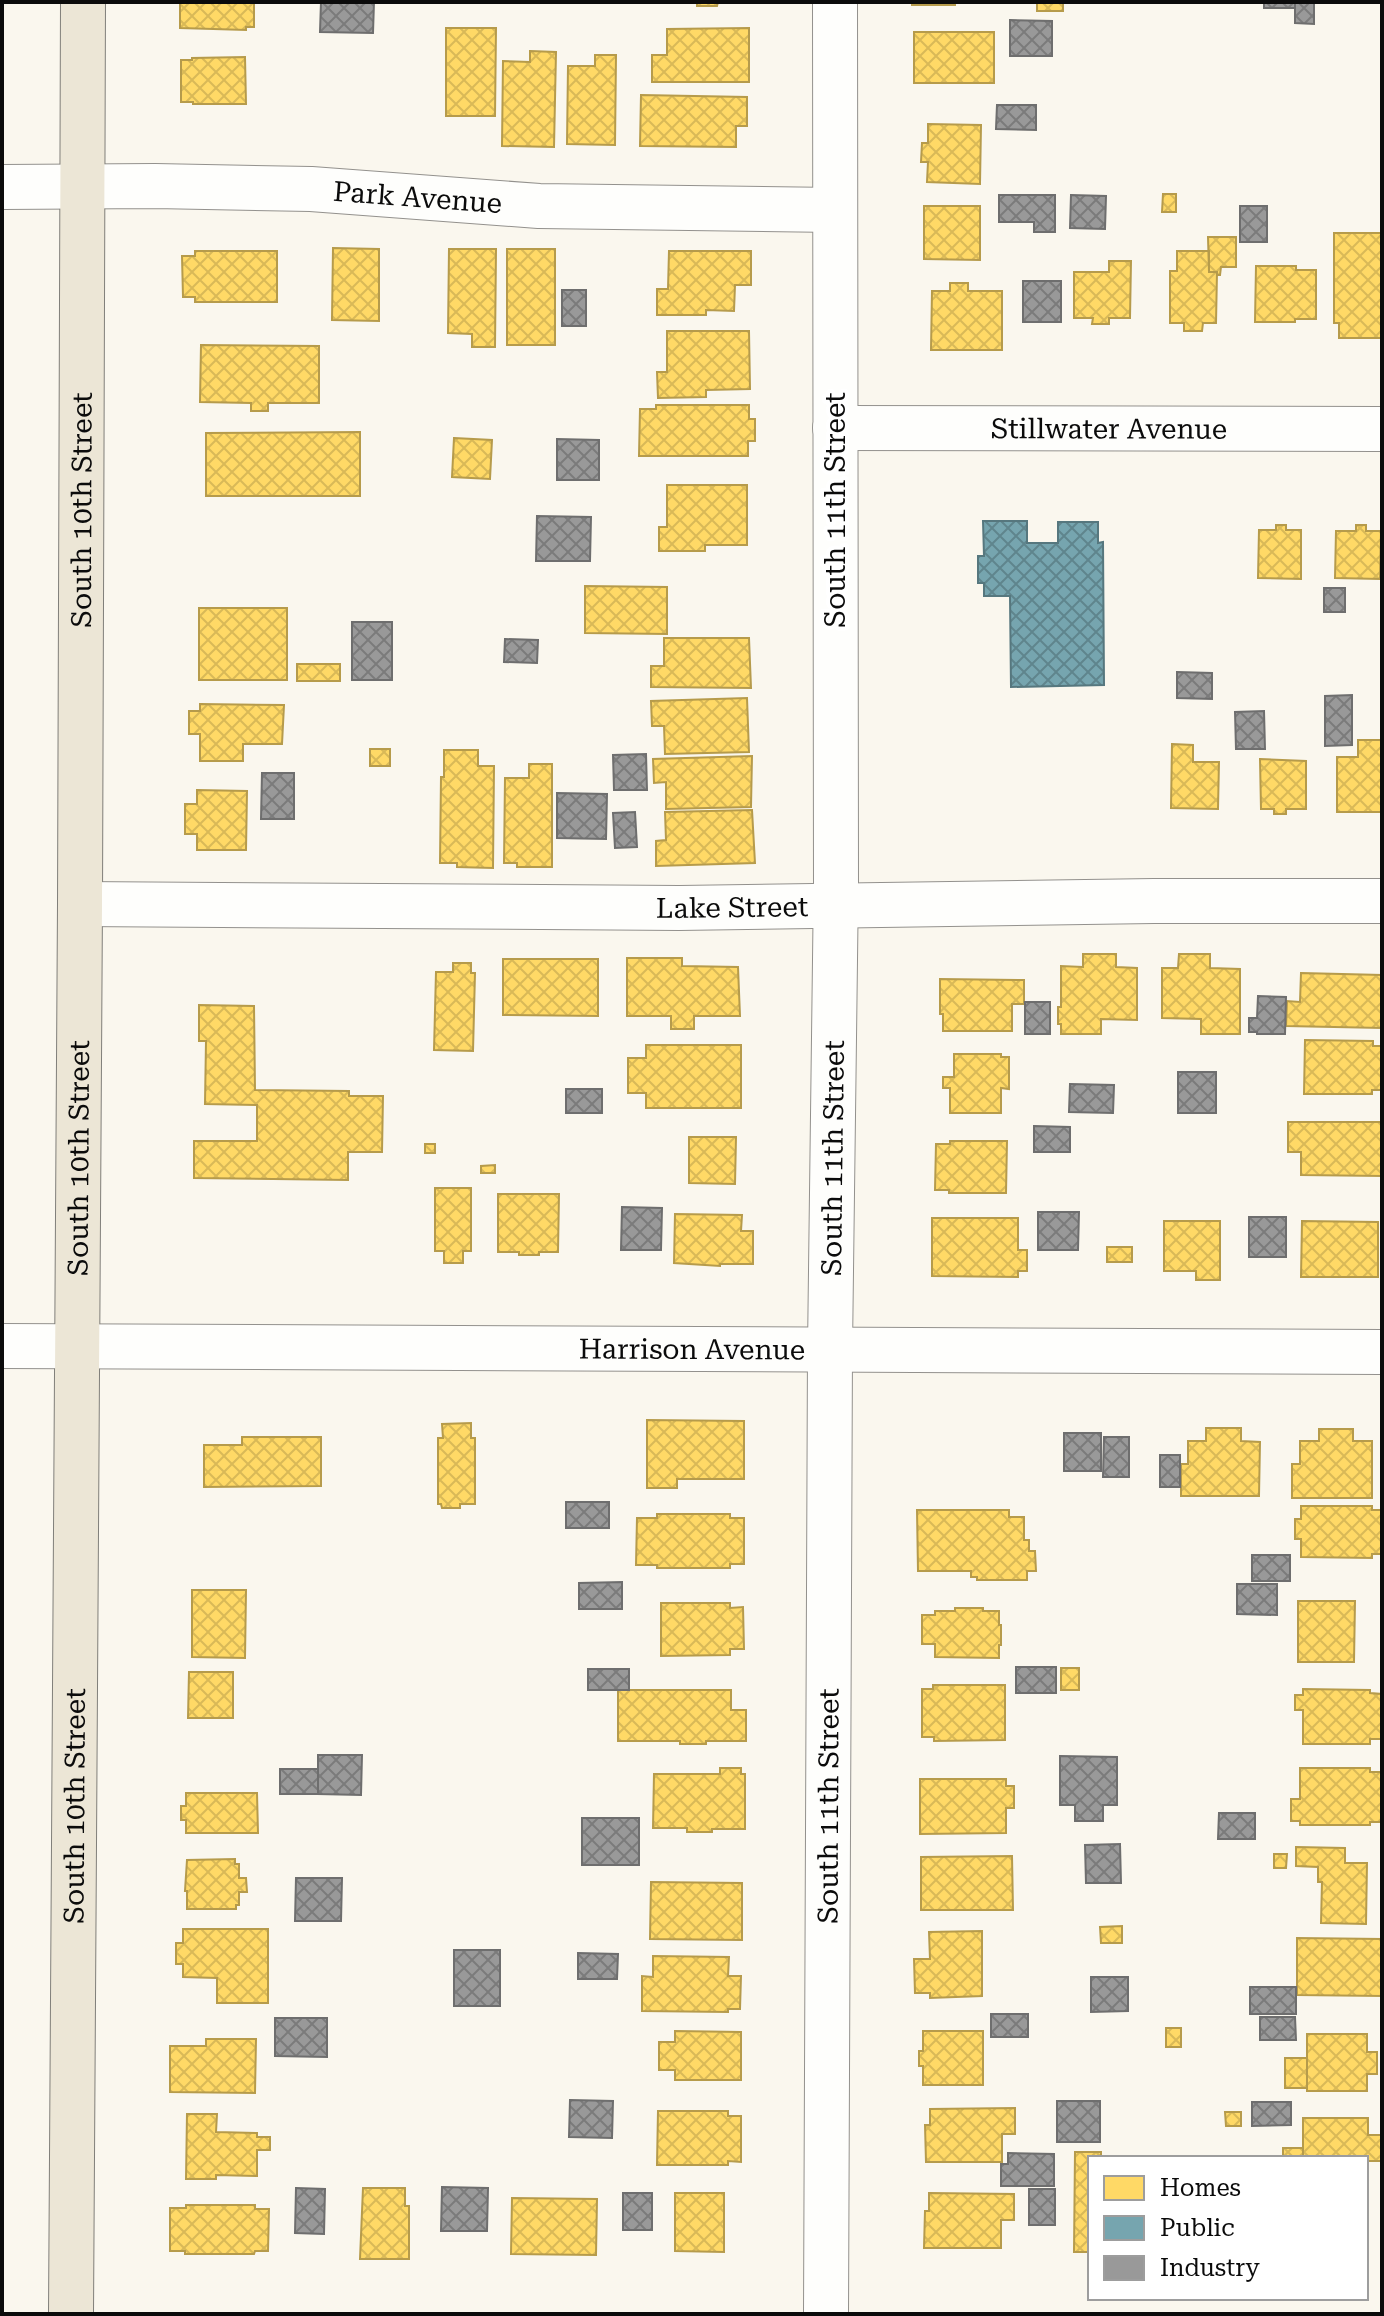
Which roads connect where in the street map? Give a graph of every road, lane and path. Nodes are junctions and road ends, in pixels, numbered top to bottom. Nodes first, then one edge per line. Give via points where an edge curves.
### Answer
1 (83, 2) edge
2 (835, 2) edge
3 (2, 187) edge
4 (82, 188) junction
5 (835, 210) junction
6 (835, 428) junction
7 (1382, 429) edge
8 (1382, 901) edge
9 (80, 904) junction
10 (835, 905) junction
11 (2, 1346) edge
12 (78, 1347) junction
13 (830, 1349) junction
14 (1382, 1352) edge
15 (71, 2314) edge
16 (826, 2314) edge

1 - 4 main road, South 10th Street
2 - 5 street, South 11th Street
3 - 4 street, Park Avenue
4 - 5 street, Park Avenue via 311,189 539,206
4 - 9 main road, South 10th Street
5 - 6 street, South 11th Street
6 - 7 street, Stillwater Avenue
6 - 10 street, South 11th Street
8 - 10 street, Lake Street
9 - 10 street, Lake Street
9 - 12 main road, South 10th Street
10 - 13 street, South 11th Street
11 - 12 street, Harrison Avenue
12 - 13 street, Harrison Avenue
12 - 15 main road, South 10th Street
13 - 14 street, Harrison Avenue
13 - 16 street, South 11th Street

